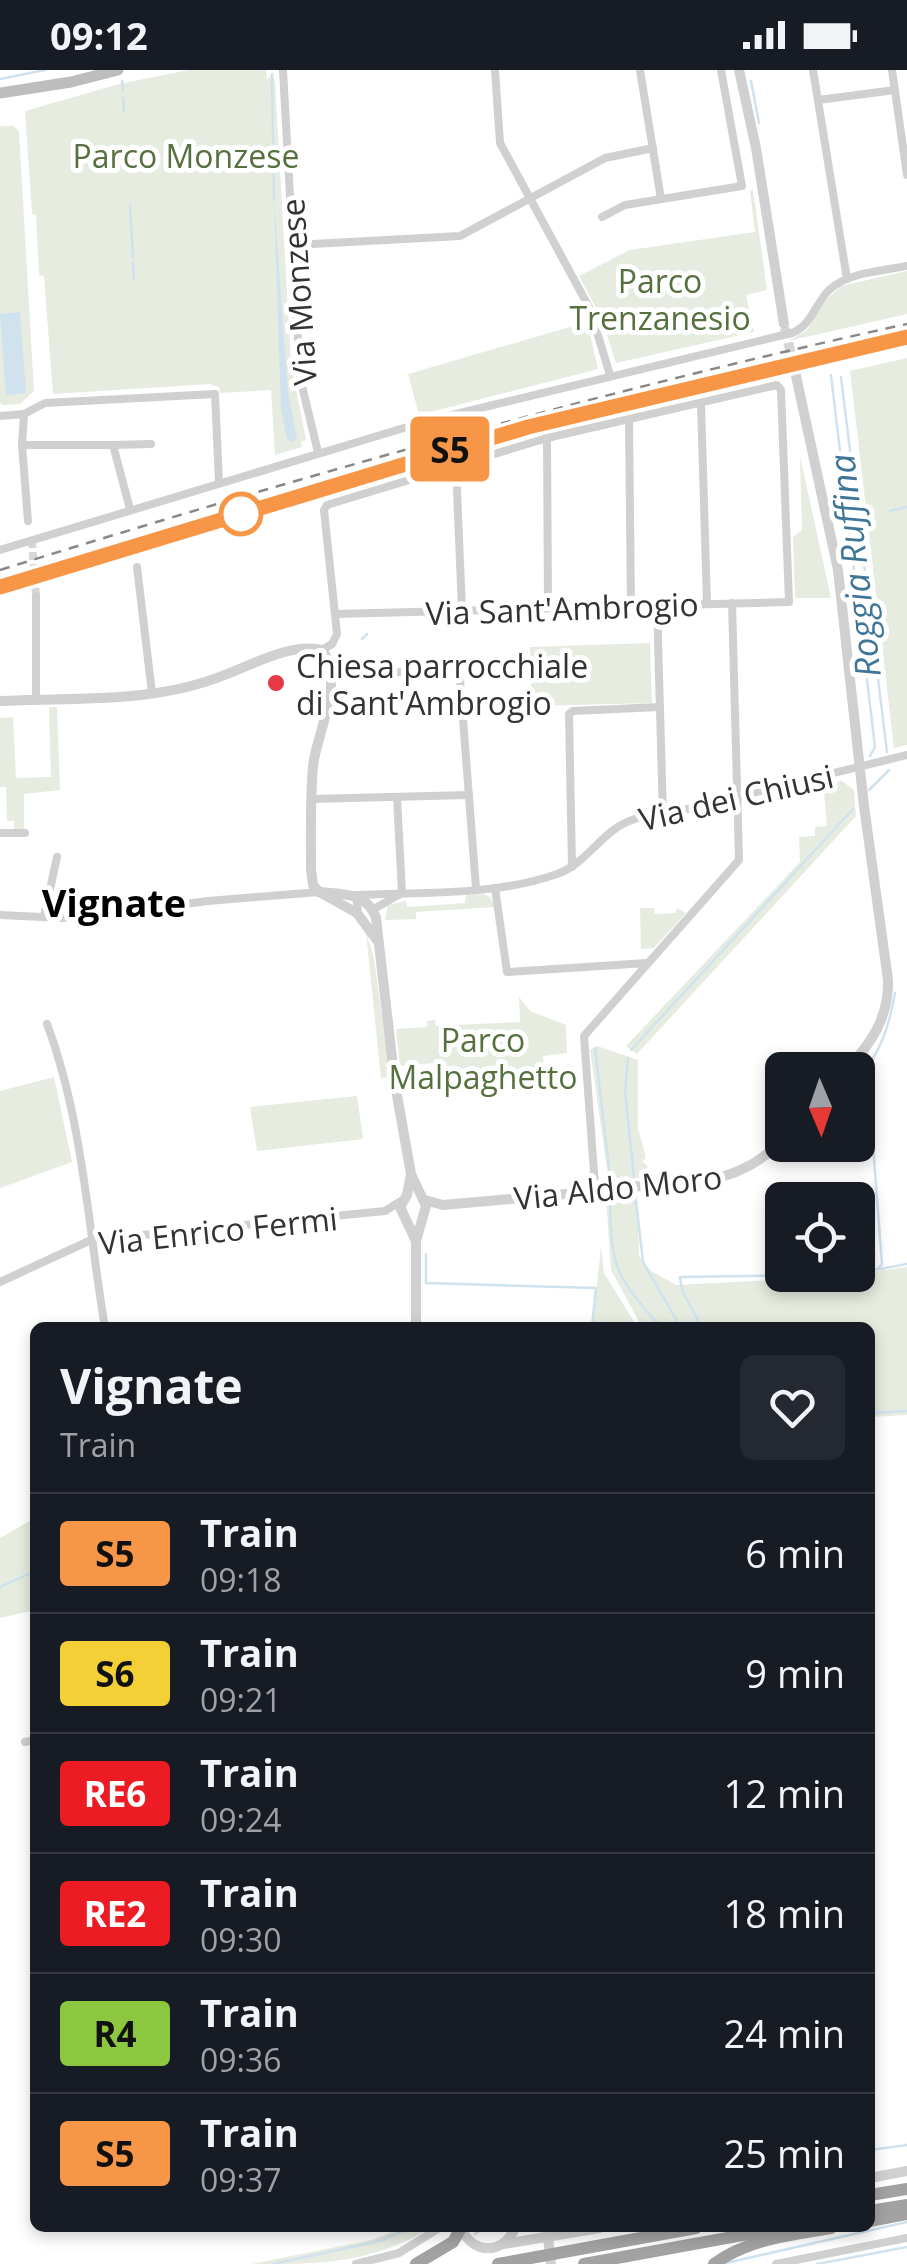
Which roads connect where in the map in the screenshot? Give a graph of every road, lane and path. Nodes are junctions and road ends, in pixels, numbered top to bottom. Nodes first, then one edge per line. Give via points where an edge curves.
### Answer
1 (85, 70) edge
2 (118, 70) edge
3 (283, 70) edge
4 (495, 70) edge
5 (640, 70) edge
6 (721, 70) edge
7 (739, 70) edge
8 (812, 70) edge
9 (892, 70) edge
10 (40, 86) junction
11 (895, 90) junction
12 (0, 92) edge
13 (818, 100) junction
14 (653, 148) junction
15 (907, 174) edge
16 (661, 199) junction
17 (529, 200) junction
18 (602, 217) dead end
19 (294, 245) junction
20 (907, 266) edge
21 (847, 279) junction
22 (784, 324) tunnel mouth
23 (610, 375) junction
24 (796, 376) tunnel mouth
25 (701, 403) junction
26 (24, 414) junction
27 (0, 416) edge
28 (629, 421) junction
29 (547, 438) junction
30 (151, 444) dead end
31 (22, 445) junction
32 (113, 446) junction
33 (318, 452) junction
34 (456, 465) junction
35 (220, 482) junction
36 (130, 509) junction
37 (28, 520) dead end
38 (0, 550) edge
39 (136, 568) dead end
40 (36, 596) tunnel mouth
41 (732, 603) junction
42 (707, 604) junction
43 (657, 605) junction
44 (631, 606) junction
45 (548, 608) junction
46 (462, 610) junction
47 (336, 614) junction
48 (322, 650) junction
49 (329, 678) junction
50 (152, 693) junction
51 (36, 700) junction
52 (0, 701) edge
53 (659, 707) junction
54 (907, 754) edge
55 (860, 768) junction
56 (469, 796) junction
57 (397, 797) junction
58 (738, 797) junction
59 (312, 799) junction
60 (663, 816) junction
61 (0, 833) edge
62 (24, 833) dead end
63 (56, 857) dead end
64 (572, 867) junction
65 (476, 888) junction
66 (496, 888) junction
67 (319, 892) junction
68 (402, 892) junction
69 (356, 895) junction
70 (374, 910) junction
71 (357, 912) junction
72 (0, 915) edge
73 (44, 916) junction
74 (379, 944) junction
75 (647, 963) junction
76 (47, 1024) dead end
77 (861, 1052) edge
78 (765, 1157) edge
79 (411, 1174) junction
80 (595, 1186) junction
81 (404, 1198) junction
82 (423, 1198) junction
83 (443, 1205) junction
84 (385, 1212) junction
85 (422, 1216) junction
86 (406, 1218) junction
87 (91, 1240) junction
88 (416, 1241) junction
89 (0, 1282) edge
90 (104, 1322) edge
91 (416, 1322) edge
92 (907, 2171) edge
93 (875, 2177) edge
94 (907, 2189) edge
95 (875, 2195) edge
96 (907, 2204) edge
97 (875, 2210) edge
98 (907, 2214) edge
99 (875, 2220) edge
100 (433, 2232) edge
101 (459, 2232) edge
102 (463, 2232) edge
103 (512, 2232) edge
104 (548, 2232) edge
105 (674, 2232) edge
106 (760, 2232) edge
107 (809, 2232) edge
108 (907, 2238) edge
109 (504, 2244) junction
110 (356, 2264) edge
111 (416, 2264) edge
112 (498, 2264) edge
113 (551, 2264) edge
114 (584, 2264) edge
115 (714, 2264) edge
116 (776, 2264) edge

1 - 10 main road
2 - 10 main road
3 - 19 street, Via Monzese
4 - 17 street via 500,143
5 - 14 street
6 - 16 street via 742,186
7 - 22 street
8 - 13 street
9 - 11 street
10 - 12 main road
11 - 13 street
11 - 15 street
13 - 21 street
14 - 16 street
14 - 17 street via 604,158
16 - 18 street via 624,205
17 - 19 street via 460,236
17 - 23 street via 590,309
19 - 33 street, Via Monzese via 300,378
20 - 21 street
21 - 23 street via 830,289 799,330
23 - 33 street
24 - 55 street via 838,570
25 - 28 street
25 - 41 street, Via Sant'Ambrogio via 777,385 781,390 789,602
25 - 42 street
26 - 27 street
26 - 31 street
26 - 35 street via 45,402 215,394
28 - 29 street
28 - 44 street
29 - 34 street
29 - 45 street
30 - 32 street
31 - 32 street
31 - 37 street
32 - 36 street
33 - 35 street
34 - 46 street
34 - 47 street via 324,510
35 - 36 street
36 - 38 street
39 - 50 street
40 - 51 street
41 - 42 street, Via Sant'Ambrogio
41 - 58 street
42 - 43 street, Via Sant'Ambrogio
43 - 44 street, Via Sant'Ambrogio
43 - 53 street
44 - 45 street, Via Sant'Ambrogio
45 - 46 street, Via Sant'Ambrogio
46 - 47 street, Via Sant'Ambrogio
47 - 48 street via 337,636
48 - 49 street
48 - 50 street via 295,651
49 - 56 street via 458,667
49 - 59 street
50 - 51 street
51 - 52 street
53 - 60 street
53 - 64 street via 569,714
54 - 55 street, Via dei Chiusi
55 - 58 street, Via dei Chiusi
55 - 77 street via 888,991 876,1033
56 - 57 street
56 - 65 street
57 - 59 street
57 - 68 street
58 - 60 street, Via dei Chiusi
58 - 75 street via 739,862
59 - 67 street via 311,875
60 - 64 street, Via dei Chiusi via 623,824
61 - 62 street
63 - 73 street
64 - 66 street, Via dei Chiusi
65 - 66 street, Via dei Chiusi
65 - 68 street, Via dei Chiusi
66 - 75 street via 507,972
67 - 69 street
67 - 71 street
67 - 73 street
68 - 69 street, Via dei Chiusi
68 - 70 street, Via dei Chiusi
69 - 70 street
69 - 71 street
70 - 71 street
70 - 74 street
71 - 74 street
72 - 73 street
74 - 79 street
75 - 80 street via 584,1039
76 - 87 street via 60,1059
78 - 80 street, Via Aldo Moro via 722,1179
79 - 81 street
79 - 82 street
80 - 83 street, Via Aldo Moro
81 - 82 street, Via Aldo Moro
81 - 84 street
81 - 86 street via 400,1210
82 - 83 street, Via Aldo Moro
82 - 85 street
83 - 85 street, Via Aldo Moro
84 - 86 street
84 - 87 street, Via Enrico Fermi
85 - 86 street
85 - 88 street
86 - 88 street
87 - 89 street, Via Enrico Fermi
87 - 90 street
88 - 91 street
92 - 93 street
94 - 95 highway
96 - 97 highway
98 - 99 highway
100 - 110 street via 399,2253
101 - 111 highway
102 - 109 street via 478,2247
103 - 109 street
104 - 109 street
104 - 113 street
105 - 112 highway
106 - 114 highway
107 - 115 highway via 740,2248
108 - 116 street

